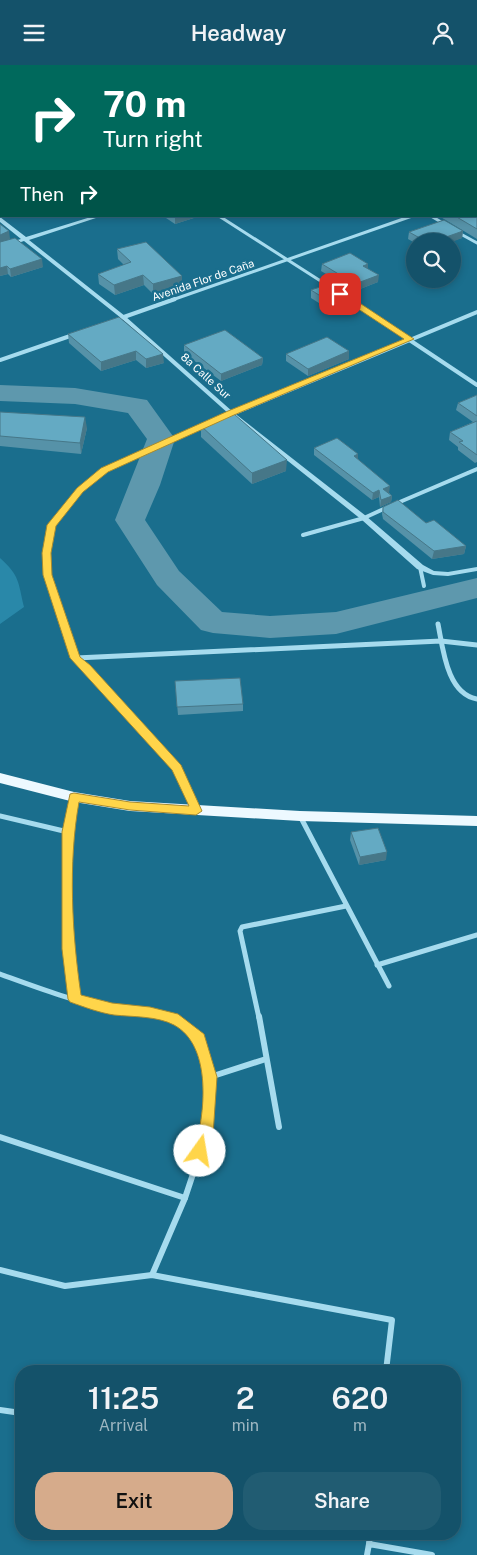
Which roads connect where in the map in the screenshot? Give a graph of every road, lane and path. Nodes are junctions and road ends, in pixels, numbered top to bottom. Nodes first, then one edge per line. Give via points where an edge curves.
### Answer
1 (97, 217) edge
2 (221, 217) edge
3 (409, 217) edge
4 (433, 217) edge
5 (0, 219) edge
6 (27, 239) junction
7 (477, 243) edge
8 (0, 247) edge
9 (287, 260) junction
10 (332, 288) edge
11 (340, 294) edge
12 (477, 311) edge
13 (123, 317) junction
14 (114, 320) edge
15 (79, 332) edge
16 (410, 339) junction
17 (0, 360) edge
18 (477, 385) edge
19 (231, 413) junction
20 (477, 469) edge
21 (364, 518) junction
22 (303, 535) dead end
23 (420, 567) junction
24 (477, 569) edge
25 (424, 586) dead end
26 (438, 624) dead end
27 (441, 641) junction
28 (477, 645) edge
29 (76, 658) junction
30 (477, 699) edge
31 (0, 778) edge
32 (74, 797) junction
33 (196, 811) junction
34 (300, 815) junction
35 (0, 816) edge
36 (477, 821) edge
37 (68, 832) junction
38 (346, 906) junction
39 (477, 935) edge
40 (377, 965) junction
41 (0, 974) edge
42 (389, 986) dead end
43 (75, 999) junction
44 (266, 1059) junction
45 (210, 1077) junction
46 (279, 1127) dead end
47 (0, 1137) edge
48 (185, 1198) junction
49 (0, 1270) edge
50 (152, 1275) junction
51 (387, 1365) edge
52 (0, 1410) edge
53 (15, 1412) edge
54 (369, 1540) edge
55 (369, 1543) junction
56 (367, 1555) edge
57 (432, 1555) edge

1 - 6 street
2 - 9 street
3 - 9 street, Avenida Flor de Caña
4 - 7 street
5 - 6 street, 8a Calle Sur
6 - 8 street
6 - 13 street, 8a Calle Sur
9 - 10 street
9 - 13 street, Avenida Flor de Caña
11 - 16 street
12 - 16 street
13 - 14 street, Avenida Flor de Caña
13 - 19 street, 8a Calle Sur
15 - 17 street
16 - 18 street
16 - 19 street
19 - 21 street, 8a Calle Sur
19 - 29 street via 104,470 80,490 52,525 47,575
20 - 21 street
21 - 22 street
21 - 23 street, 8a Calle Sur
23 - 24 street via 433,573 448,574
23 - 25 street
26 - 27 street
27 - 28 street
27 - 29 street
27 - 30 street via 457,689 467,697
29 - 33 street via 177,768
31 - 32 main road
32 - 33 main road via 130,806
32 - 37 street
33 - 34 main road
34 - 36 main road
34 - 38 street
35 - 37 street
37 - 43 street via 68,949
38 - 40 street
38 - 44 street via 242,927 240,931
39 - 40 street
40 - 42 street
41 - 43 street
43 - 45 street via 178,1020 199,1038
44 - 45 street
44 - 46 street
45 - 48 street via 206,1135
47 - 48 street
48 - 50 street
49 - 50 street via 65,1286
50 - 51 street via 392,1320
52 - 53 street
54 - 55 street
55 - 56 street
55 - 57 street

